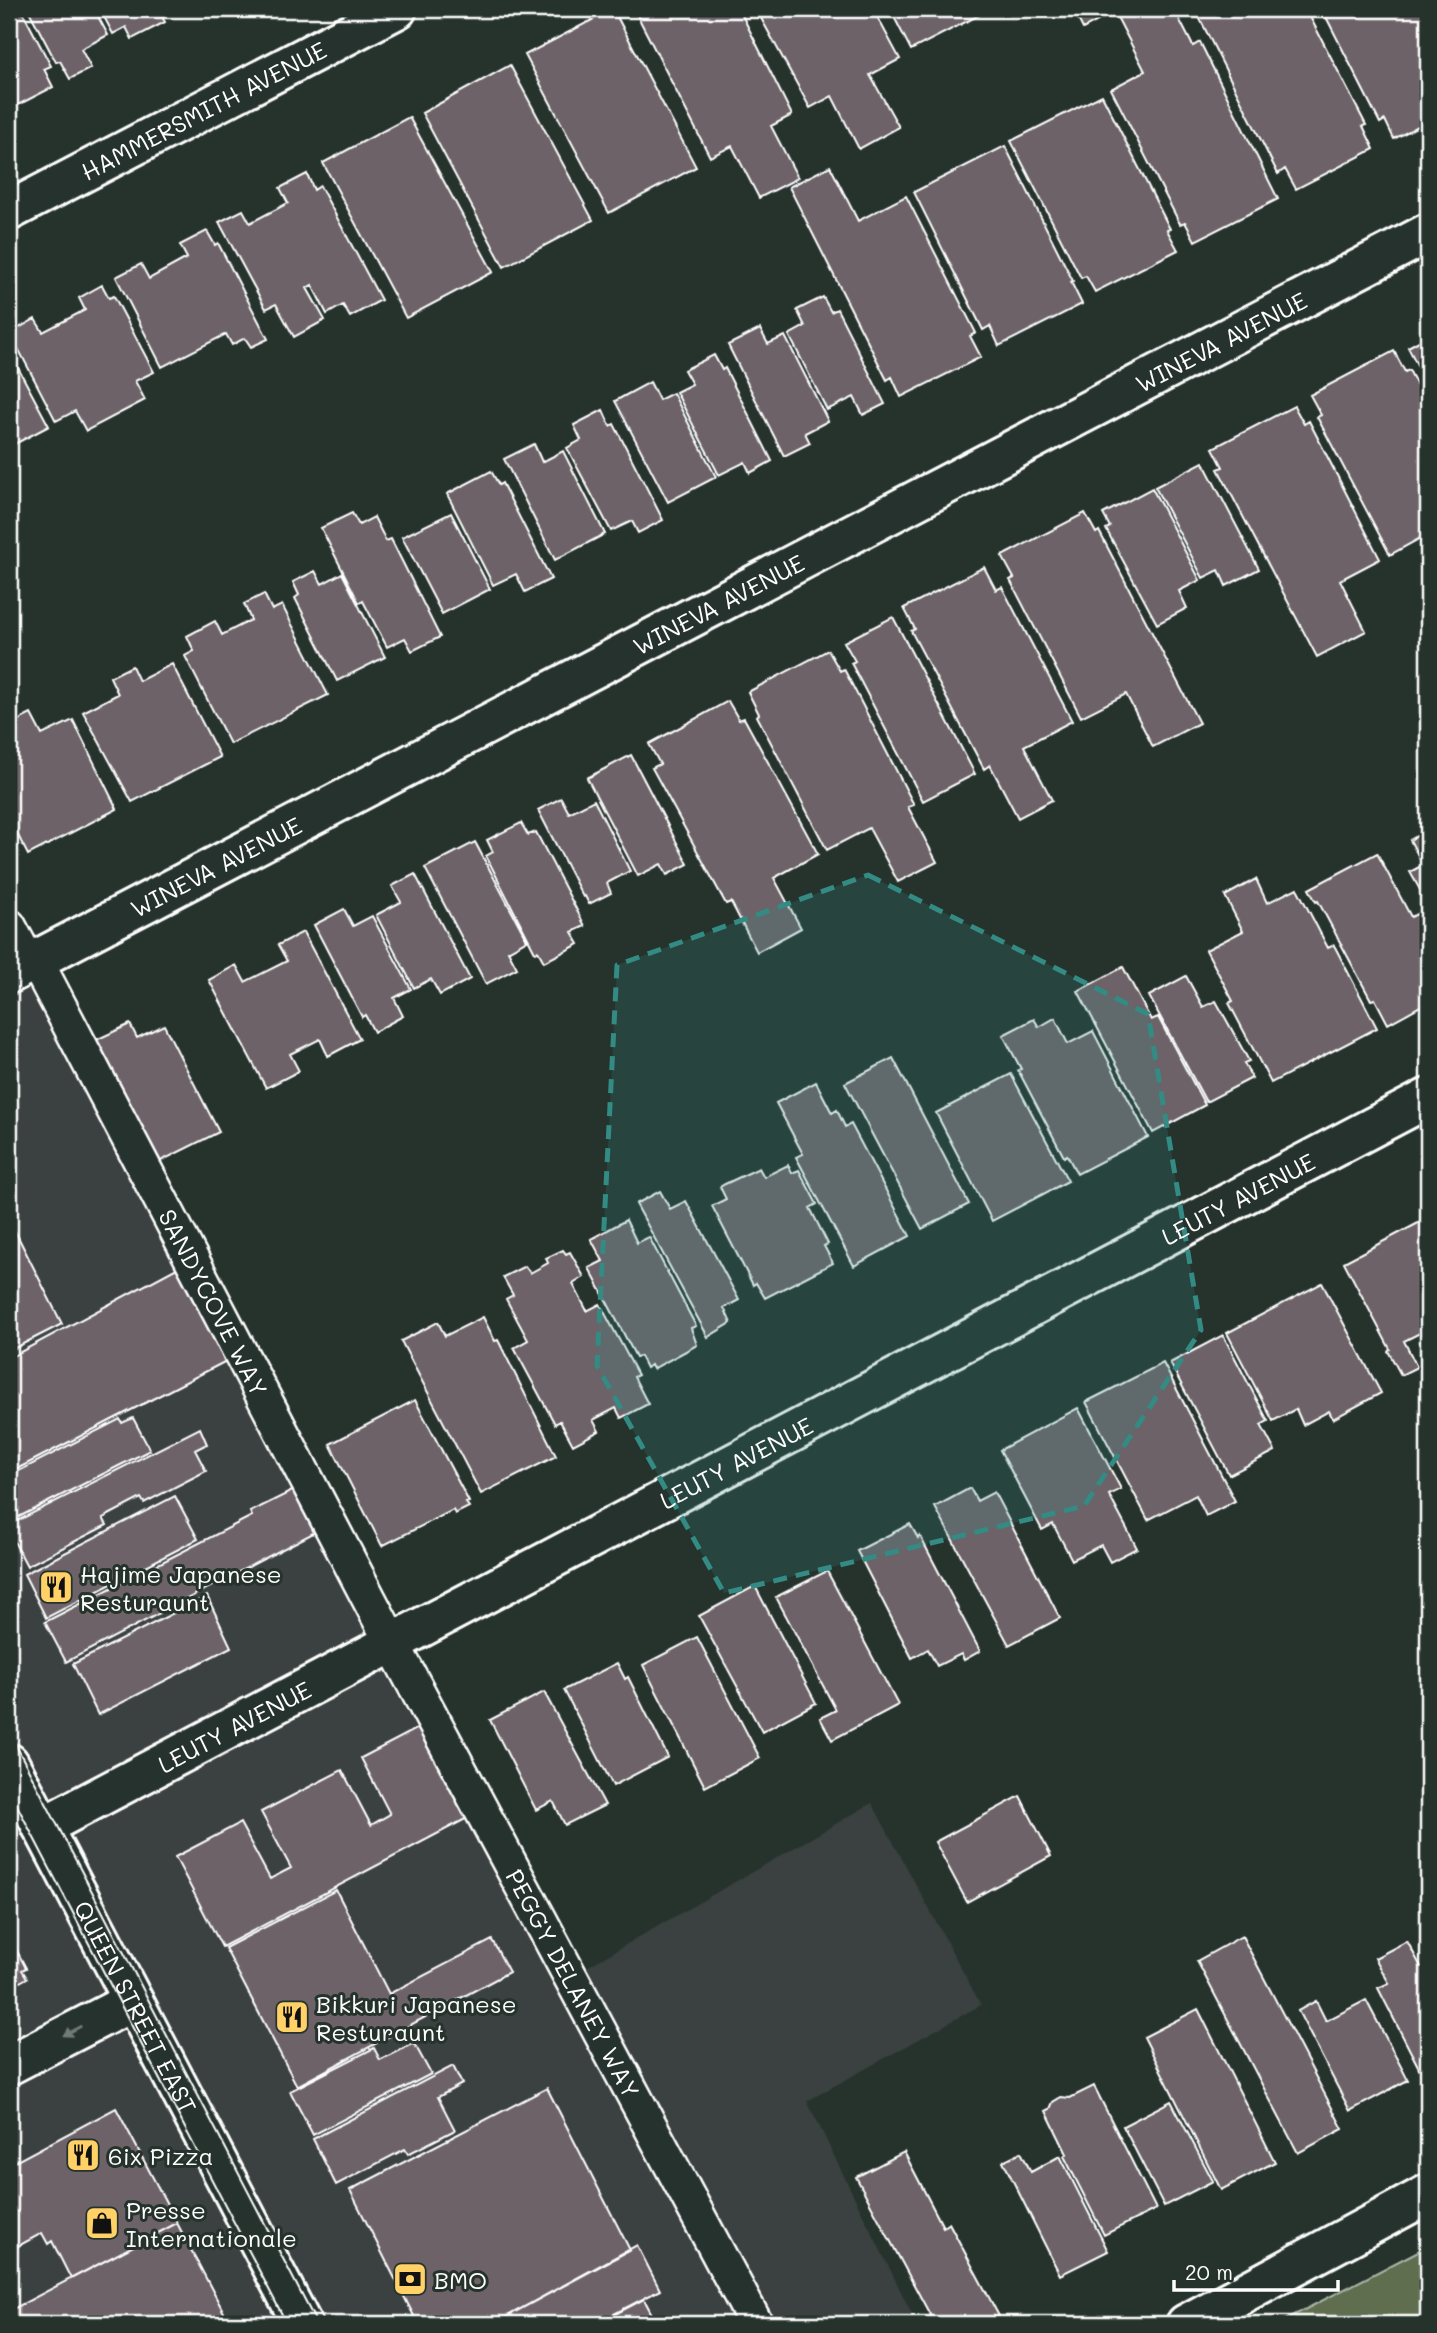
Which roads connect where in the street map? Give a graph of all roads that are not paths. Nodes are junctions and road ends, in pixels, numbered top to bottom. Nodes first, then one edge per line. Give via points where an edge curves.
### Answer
1 (397, 9) edge
2 (9, 211) edge
3 (1428, 233) edge
4 (9, 926) edge
5 (25, 966) edge
6 (1428, 1098) edge
7 (391, 1643) junction
8 (9, 1763) edge
9 (42, 1827) junction
10 (133, 2001) junction
11 (9, 2065) edge
12 (1428, 2194) edge
13 (302, 2324) edge
14 (756, 2324) edge
15 (1186, 2324) edge

1 - 2 street, HAMMERSMITH AVENUE
3 - 5 street, WINEVA AVENUE
4 - 5 lane, SANDYCOVE WAY
5 - 7 lane, SANDYCOVE WAY
6 - 7 street, LEUTY AVENUE
7 - 9 street, LEUTY AVENUE
7 - 14 lane, PEGGY DELANEY WAY
8 - 9 street, QUEEN STREET EAST
9 - 10 street, QUEEN STREET EAST
10 -> 11 street
10 - 13 street, QUEEN STREET EAST
12 - 15 street

